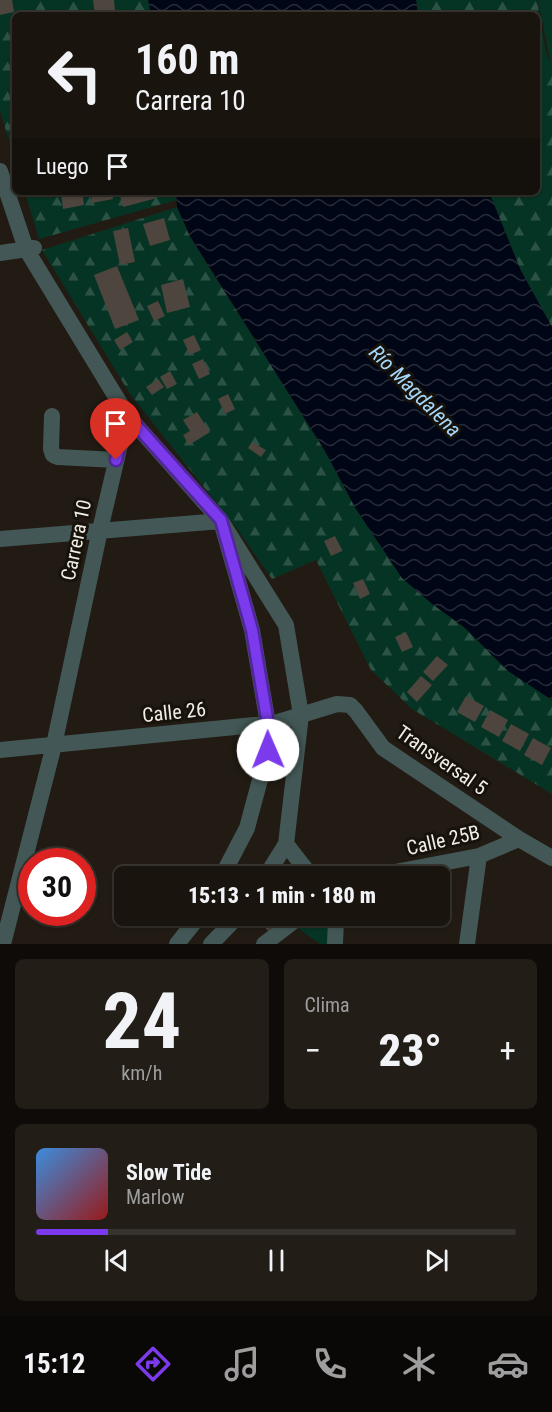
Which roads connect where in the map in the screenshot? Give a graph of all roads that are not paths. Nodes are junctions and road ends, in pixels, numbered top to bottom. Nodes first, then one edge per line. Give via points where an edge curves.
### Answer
1 (0, 171) edge
2 (30, 249) junction
3 (0, 253) edge
4 (127, 415) junction
5 (52, 416) dead end
6 (116, 460) junction
7 (221, 520) junction
8 (100, 530) junction
9 (0, 539) edge
10 (350, 705) joint
11 (301, 715) junction
12 (268, 724) junction
13 (54, 745) junction
14 (0, 750) edge
15 (519, 839) junction
16 (286, 844) junction
17 (479, 856) junction
18 (552, 858) edge
19 (227, 866) edge
20 (272, 866) edge
21 (303, 866) edge
22 (426, 866) edge
23 (191, 926) edge
24 (228, 926) edge
25 (288, 926) edge
26 (336, 926) edge
27 (3, 944) edge
28 (177, 944) edge
29 (211, 944) edge
30 (264, 944) edge
31 (335, 944) edge
32 (467, 944) edge

1 - 2 street
2 - 3 street
2 - 4 street
4 - 6 street, Carrera 10
4 - 7 street
5 - 6 street via 53,455
6 - 8 street, Carrera 10
7 - 8 street
7 - 11 street via 286,625
7 - 12 street via 252,630
8 - 9 street
8 - 13 street, Carrera 10
10 - 11 street, Calle 26 via 337,704
10 - 15 street, Transversal 5 via 383,748
11 - 12 street, Calle 26
11 - 16 street
12 - 13 street, Calle 26
12 - 19 street via 268,750 247,828
13 - 14 street, Calle 26
13 - 27 street, Carrera 10
15 - 17 street, Calle 25B
15 - 18 street, Transversal 5
16 - 20 street
16 - 21 street
17 - 22 street, Calle 25B
17 - 32 street
23 - 28 street
24 - 29 street
25 - 30 street
26 - 31 street

